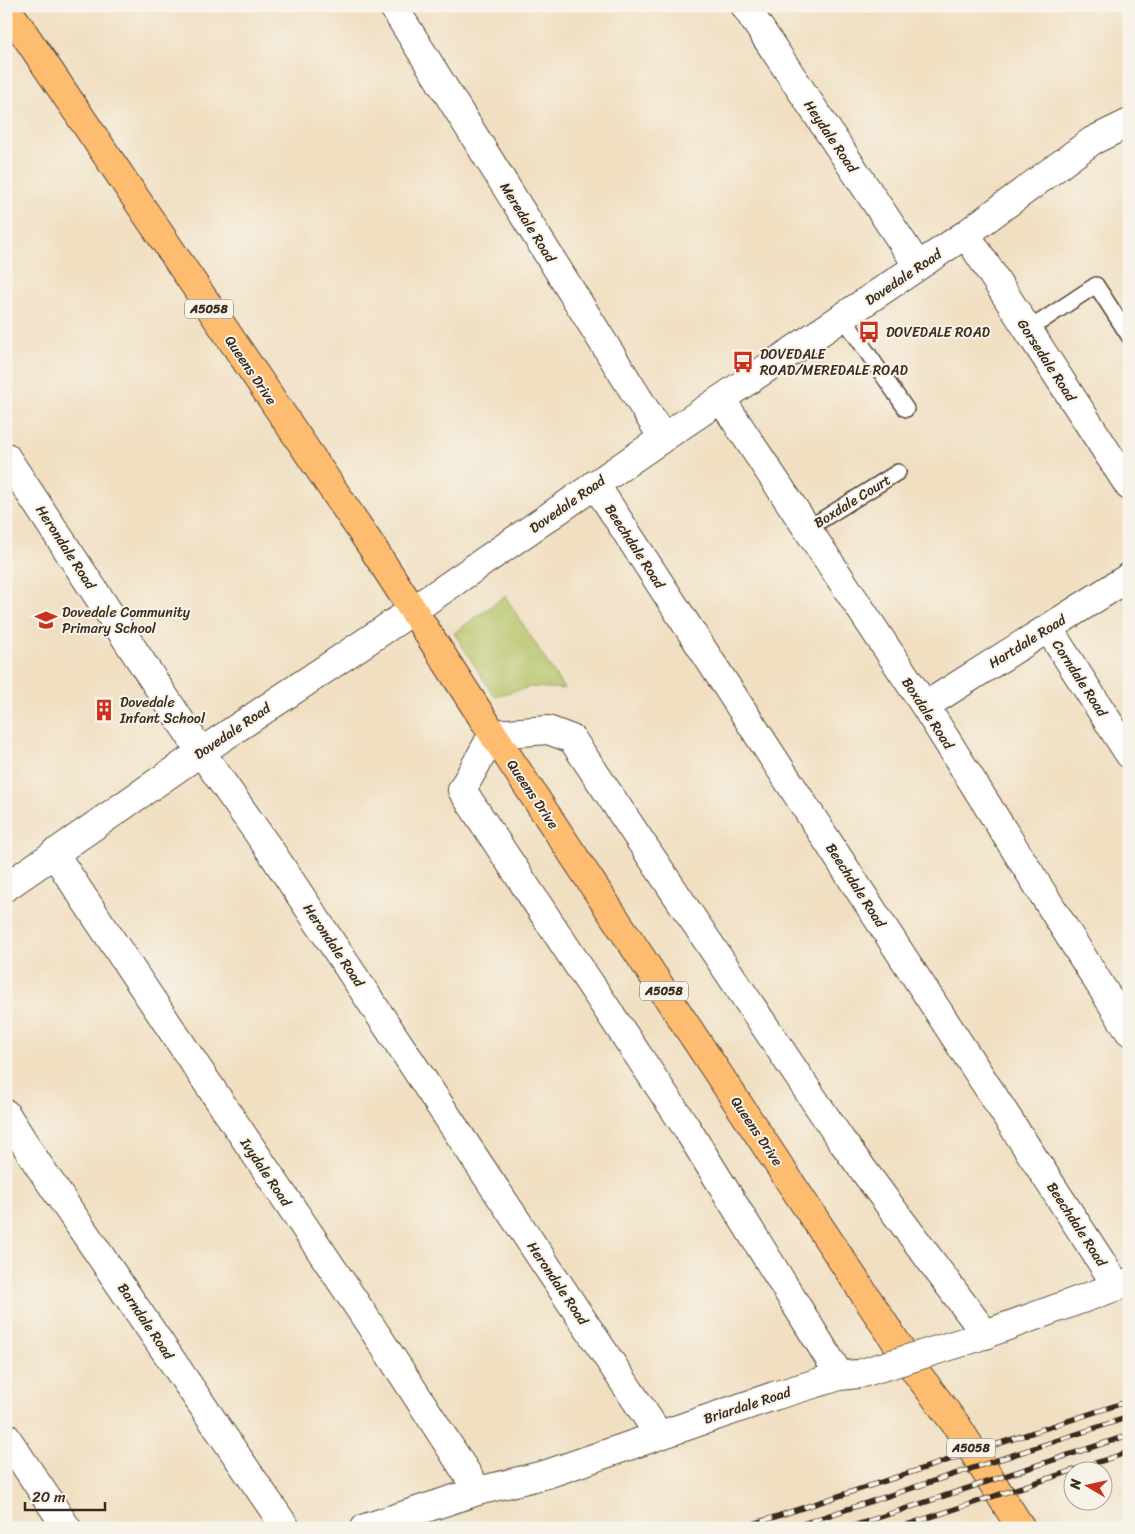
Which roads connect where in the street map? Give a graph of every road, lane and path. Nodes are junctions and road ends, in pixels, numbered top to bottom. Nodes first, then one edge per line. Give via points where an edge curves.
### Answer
1 (393, 6) edge
2 (745, 6) edge
3 (6, 7) edge
4 (1129, 123) edge
5 (966, 234) junction
6 (918, 266) junction
7 (843, 317) junction
8 (1028, 330) junction
9 (1129, 336) edge
10 (721, 399) junction
11 (906, 409) dead end
12 (663, 438) junction
13 (6, 457) edge
14 (898, 472) dead end
15 (595, 484) junction
16 (1129, 486) edge
17 (807, 530) junction
18 (1129, 577) edge
19 (412, 611) junction
20 (1048, 628) junction
21 (924, 706) junction
22 (494, 734) junction
23 (201, 752) junction
24 (1129, 754) edge
25 (54, 853) junction
26 (6, 887) edge
27 (1129, 1031) edge
28 (6, 1114) edge
29 (1123, 1284) edge
30 (974, 1338) junction
31 (849, 1375) junction
32 (659, 1435) junction
33 (6, 1437) edge
34 (478, 1491) junction
35 (68, 1528) edge
36 (286, 1528) edge
37 (365, 1528) edge
38 (1021, 1528) edge

1 - 12 street, Meredale Road
2 - 6 street, Heydale Road
3 - 19 main road, Queens Drive / A5058
4 - 5 street, Dovedale Road via 1092,141
5 - 6 street, Dovedale Road
5 - 8 street, Gorsedale Road
6 - 7 street, Dovedale Road
7 - 10 street, Dovedale Road
7 - 11 lane
8 - 9 lane via 1096,286
8 - 16 street, Gorsedale Road
10 - 12 street, Dovedale Road
10 - 17 street, Boxdale Road
12 - 15 street, Dovedale Road
13 - 23 street, Herondale Road
14 - 17 lane, Boxdale Court
15 - 19 street, Dovedale Road
15 - 29 street, Beechdale Road
17 - 21 street, Boxdale Road
18 - 20 street, Hartdale Road
19 - 22 main road, Queens Drive / A5058
19 - 23 street, Dovedale Road
20 - 21 street, Hartdale Road
20 - 24 street, Corndale Road
21 - 27 street, Boxdale Road
22 - 30 street via 548,730 572,739
22 - 31 street via 462,790
22 - 38 main road, Queens Drive / A5058 via 916,1372 958,1426
23 - 25 street, Dovedale Road
23 - 32 street, Herondale Road via 274,856
25 - 26 street, Dovedale Road
25 - 34 street, Ivydale Road
28 - 36 street, Barndale Road
29 - 30 street, Briardale Road
30 - 31 street, Briardale Road, bridge
31 - 32 street, Briardale Road via 774,1396
32 - 34 street, Briardale Road via 547,1474
33 - 35 street
34 - 37 street, Briardale Road

